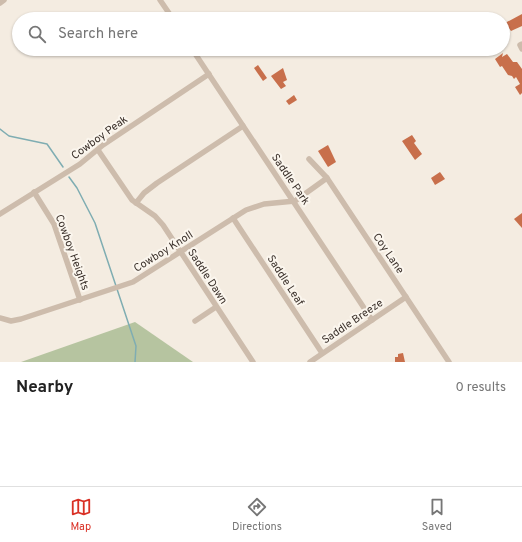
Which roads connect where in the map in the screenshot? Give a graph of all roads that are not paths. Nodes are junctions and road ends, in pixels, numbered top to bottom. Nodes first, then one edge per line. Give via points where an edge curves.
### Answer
1 (4, 0) edge
2 (160, 0) edge
3 (0, 3) edge
4 (168, 12) edge
5 (197, 56) edge
6 (209, 74) junction
7 (243, 126) junction
8 (98, 150) junction
9 (309, 159) dead end
10 (327, 178) junction
11 (34, 192) junction
12 (295, 201) junction
13 (136, 203) junction
14 (0, 214) edge
15 (233, 218) junction
16 (181, 253) junction
17 (406, 297) junction
18 (80, 300) junction
19 (216, 307) junction
20 (0, 318) edge
21 (372, 320) junction
22 (195, 321) dead end
23 (322, 353) junction
24 (253, 362) edge
25 (310, 362) edge
26 (449, 362) edge

1 - 3 street
2 - 4 street
5 - 6 street, Saddle Park
6 - 7 street, Saddle Park
6 - 8 street, Cowboy Peak
7 - 12 street, Saddle Park
7 - 13 street via 157,183
8 - 11 street, Cowboy Peak
8 - 13 street, Saddle Dawn via 128,196
9 - 10 street, Coy Lane
10 - 12 street
10 - 17 street, Coy Lane
11 - 14 street, Cowboy Peak
11 - 18 street, Cowboy Heights via 54,224
12 - 15 street, Cowboy Knoll via 264,204
12 - 21 street, Saddle Park
13 - 16 street, Saddle Dawn via 160,220
15 - 16 street, Cowboy Knoll
15 - 23 street, Saddle Leaf
16 - 18 street, Cowboy Knoll via 132,282
16 - 19 street, Saddle Dawn
17 - 21 street, Saddle Breeze
17 - 26 street, Coy Lane
18 - 20 street, Cowboy Knoll via 21,319 10,321
19 - 22 street
19 - 24 street, Saddle Dawn
21 - 23 street, Saddle Breeze
23 - 25 street, Saddle Breeze

